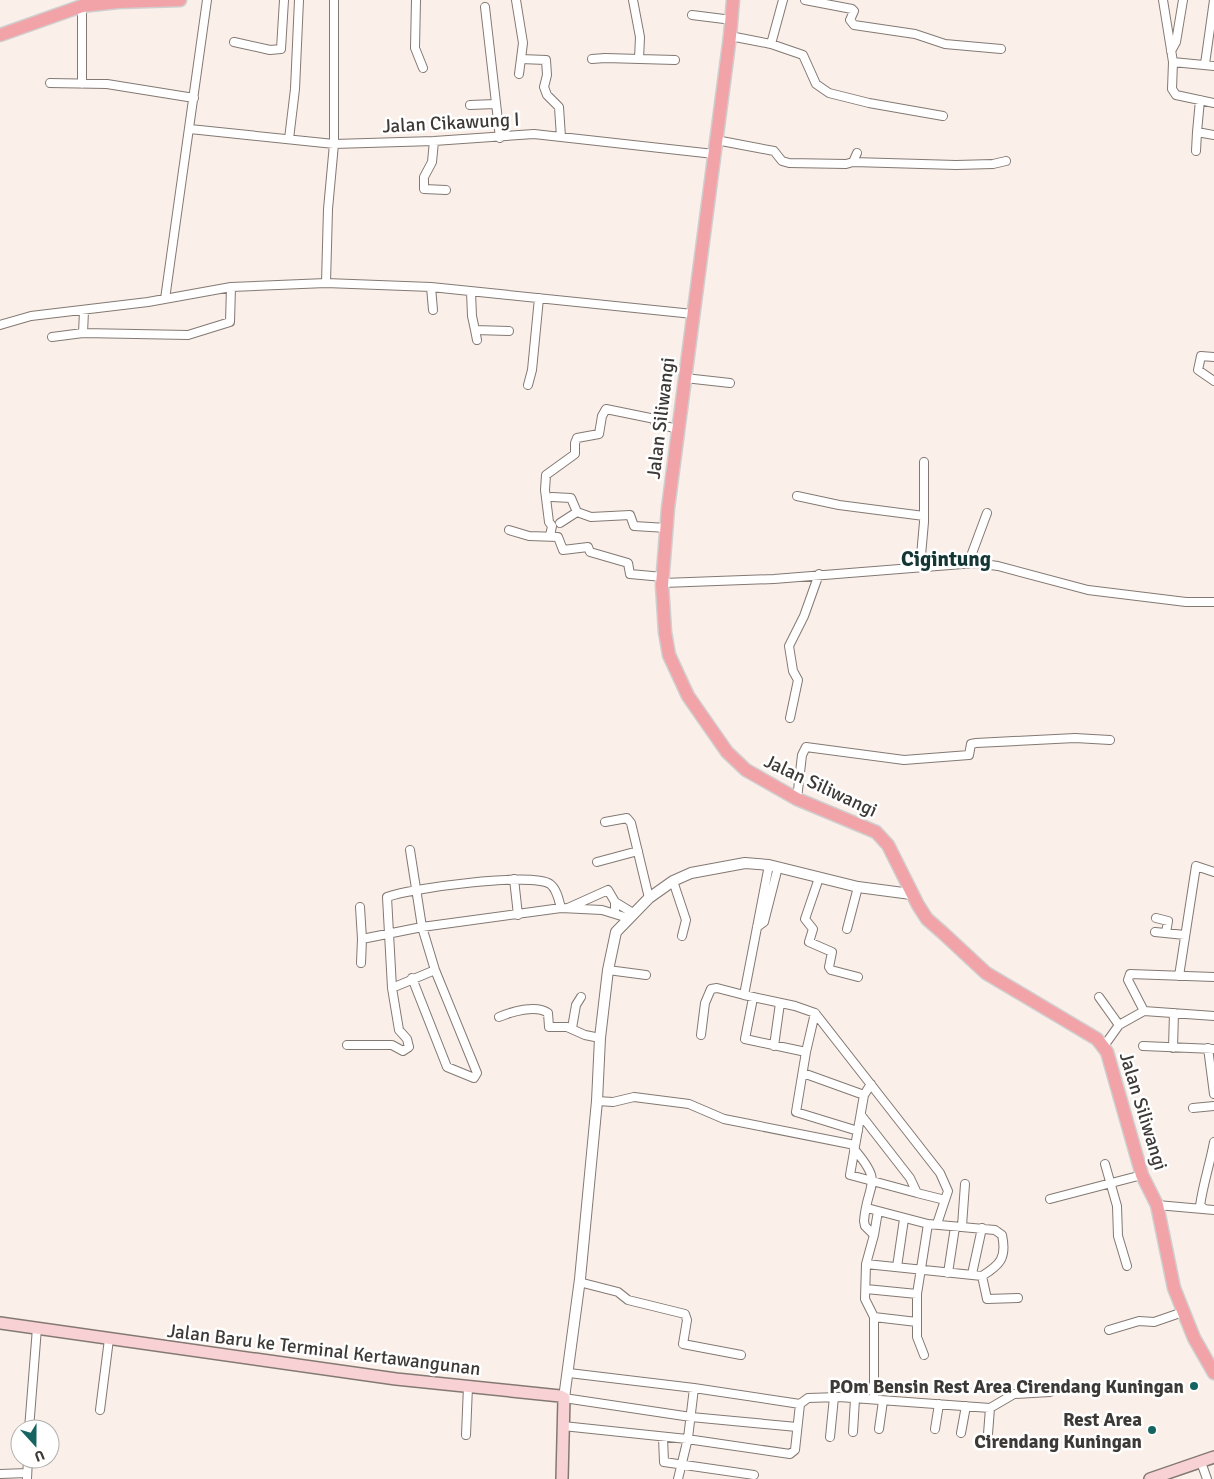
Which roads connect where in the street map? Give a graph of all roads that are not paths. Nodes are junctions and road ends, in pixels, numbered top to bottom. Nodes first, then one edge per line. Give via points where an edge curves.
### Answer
1 (180, 0) edge
2 (207, 0) edge
3 (284, 0) edge
4 (299, 0) edge
5 (334, 0) edge
6 (416, 0) edge
7 (516, 0) edge
8 (633, 0) edge
9 (733, 0) edge
10 (738, 0) edge
11 (784, 0) edge
12 (805, 0) edge
13 (1163, 0) edge
14 (1183, 0) edge
15 (1214, 0) edge
16 (82, 6) junction
17 (485, 7) dead end
18 (692, 15) dead end
19 (732, 18) junction
20 (0, 35) edge
21 (730, 36) junction
22 (234, 42) dead end
23 (771, 44) junction
24 (1002, 49) dead end
25 (1171, 51) junction
26 (521, 59) junction
27 (638, 59) junction
28 (592, 60) dead end
29 (675, 60) dead end
30 (1173, 62) junction
31 (1205, 64) junction
32 (1214, 66) edge
33 (423, 68) dead end
34 (519, 74) dead end
35 (50, 83) dead end
36 (82, 84) junction
37 (194, 98) junction
38 (1200, 100) junction
39 (1214, 103) edge
40 (495, 104) junction
41 (470, 105) dead end
42 (943, 116) dead end
43 (190, 129) junction
44 (1197, 132) junction
45 (1214, 135) edge
46 (561, 137) junction
47 (500, 138) junction
48 (289, 139) junction
49 (716, 140) junction
50 (434, 141) junction
51 (334, 144) junction
52 (1196, 152) dead end
53 (857, 153) dead end
54 (714, 154) junction
55 (1006, 161) dead end
56 (853, 162) junction
57 (446, 190) dead end
58 (326, 283) junction
59 (231, 287) junction
60 (431, 287) junction
61 (471, 292) junction
62 (539, 298) junction
63 (165, 299) junction
64 (433, 310) dead end
65 (84, 311) junction
66 (693, 314) junction
67 (0, 325) edge
68 (475, 330) junction
69 (509, 330) dead end
70 (83, 333) junction
71 (52, 337) dead end
72 (477, 340) dead end
73 (1214, 356) edge
74 (685, 378) junction
75 (1214, 381) edge
76 (730, 382) dead end
77 (528, 385) dead end
78 (677, 429) junction
79 (924, 462) dead end
80 (797, 496) dead end
81 (552, 497) dead end
82 (577, 512) junction
83 (987, 513) dead end
84 (924, 516) junction
85 (560, 523) dead end
86 (667, 528) junction
87 (508, 530) dead end
88 (550, 536) junction
89 (968, 564) junction
90 (920, 567) junction
91 (819, 574) junction
92 (663, 580) junction
93 (1214, 602) edge
94 (790, 718) dead end
95 (1110, 740) dead end
96 (797, 799) junction
97 (605, 822) dead end
98 (410, 850) dead end
99 (638, 851) junction
100 (597, 862) dead end
101 (774, 866) junction
102 (1214, 872) edge
103 (819, 878) junction
104 (514, 879) junction
105 (673, 881) junction
106 (858, 887) junction
107 (417, 891) junction
108 (911, 894) junction
109 (649, 898) junction
110 (615, 902) junction
111 (360, 907) dead end
112 (564, 908) junction
113 (615, 912) junction
114 (518, 914) junction
115 (630, 915) junction
116 (1156, 918) dead end
117 (422, 927) junction
118 (847, 929) dead end
119 (1155, 932) dead end
120 (1166, 933) junction
121 (390, 934) junction
122 (1185, 935) junction
123 (682, 936) dead end
124 (362, 939) junction
125 (361, 963) dead end
126 (435, 970) junction
127 (608, 970) junction
128 (646, 975) dead end
129 (1214, 975) edge
130 (1179, 976) junction
131 (858, 977) dead end
132 (412, 978) junction
133 (392, 988) junction
134 (744, 995) junction
135 (581, 997) dead end
136 (1099, 997) dead end
137 (753, 998) junction
138 (780, 1003) junction
139 (1144, 1011) junction
140 (815, 1013) junction
141 (1174, 1013) junction
142 (498, 1016) dead end
143 (1214, 1016) edge
144 (1119, 1026) junction
145 (572, 1028) junction
146 (399, 1030) junction
147 (701, 1035) dead end
148 (600, 1038) junction
149 (347, 1045) dead end
150 (394, 1046) junction
151 (774, 1046) junction
152 (1104, 1046) junction
153 (1143, 1046) dead end
154 (1173, 1048) junction
155 (1211, 1048) edge
156 (806, 1052) junction
157 (803, 1073) junction
158 (871, 1084) junction
159 (1214, 1094) edge
160 (864, 1095) junction
161 (597, 1101) junction
162 (1214, 1106) edge
163 (1193, 1108) dead end
164 (860, 1115) junction
165 (858, 1131) junction
166 (1214, 1142) edge
167 (855, 1147) junction
168 (1105, 1164) dead end
169 (1142, 1175) junction
170 (872, 1182) junction
171 (965, 1184) dead end
172 (1110, 1184) junction
173 (917, 1193) junction
174 (945, 1200) junction
175 (1050, 1200) dead end
176 (1157, 1205) junction
177 (867, 1208) junction
178 (1204, 1209) junction
179 (1214, 1210) edge
180 (878, 1212) junction
181 (904, 1219) junction
182 (928, 1224) junction
183 (938, 1224) junction
184 (959, 1227) junction
185 (982, 1228) junction
186 (874, 1234) junction
187 (866, 1264) junction
188 (1127, 1266) dead end
189 (898, 1267) junction
190 (921, 1269) junction
191 (948, 1273) junction
192 (972, 1274) junction
193 (982, 1276) junction
194 (579, 1282) junction
195 (866, 1289) junction
196 (917, 1294) junction
197 (1018, 1298) dead end
198 (1183, 1312) junction
199 (874, 1317) junction
200 (917, 1322) junction
201 (0, 1323) edge
202 (37, 1328) junction
203 (1109, 1330) dead end
204 (110, 1339) junction
205 (741, 1354) dead end
206 (924, 1355) dead end
207 (569, 1373) junction
208 (1214, 1373) edge
209 (468, 1386) junction
210 (694, 1388) junction
211 (1050, 1392) dead end
212 (834, 1397) junction
213 (564, 1398) junction
214 (855, 1398) junction
215 (874, 1398) junction
216 (883, 1400) junction
217 (800, 1404) junction
218 (939, 1404) junction
219 (966, 1406) junction
220 (990, 1408) junction
221 (100, 1410) dead end
222 (691, 1416) junction
223 (30, 1419) edge
224 (562, 1426) junction
225 (798, 1427) junction
226 (879, 1429) dead end
227 (935, 1429) dead end
228 (853, 1432) dead end
229 (961, 1433) dead end
230 (988, 1434) dead end
231 (466, 1435) dead end
232 (663, 1437) junction
233 (830, 1437) dead end
234 (687, 1439) junction
235 (1214, 1457) edge
236 (1201, 1462) junction
237 (683, 1463) junction
238 (0, 1474) edge
239 (754, 1475) dead end
240 (27, 1476) edge
241 (562, 1479) edge
242 (678, 1479) edge
243 (1150, 1479) edge
244 (1207, 1479) edge

1 - 16 main road
2 - 37 street
3 - 22 street via 281,49 270,50
4 - 48 street
5 - 51 street
6 - 33 street via 415,48
7 - 26 street via 523,43
8 - 27 street via 640,36
9 - 19 main road, Jalan Siliwangi
10 - 19 main road, Jalan Siliwangi
11 - 23 street
12 - 24 street via 852,9 850,20 854,25 921,35 945,44
13 - 25 street
14 - 25 street via 1176,42
15 - 31 street
16 - 20 main road
16 - 36 street
17 - 40 street
18 - 19 street
19 - 21 main road, Jalan Siliwangi
21 - 23 street
21 - 49 main road, Jalan Siliwangi
23 - 42 street via 803,55 816,84 829,93
25 - 30 street
26 - 34 street
26 - 46 street via 546,60 544,88 559,107
27 - 28 street
27 - 29 street
30 - 31 street
30 - 38 street via 1172,89 1176,95
31 - 32 street
35 - 36 street
36 - 37 street via 107,84
37 - 43 street
38 - 39 street
38 - 44 street
40 - 41 street
40 - 47 street
43 - 48 street, Jalan Cikawung I
43 - 63 street
44 - 45 street
44 - 52 street
46 - 47 street, Jalan Cikawung I via 534,134
46 - 54 street, Jalan Cikawung I
47 - 50 street, Jalan Cikawung I
48 - 51 street, Jalan Cikawung I
49 - 54 main road, Jalan Siliwangi
49 - 56 street via 774,151 784,162
50 - 51 street, Jalan Cikawung I
50 - 57 street via 424,189
51 - 58 street
53 - 56 street
54 - 66 main road, Jalan Siliwangi
55 - 56 street via 956,166
58 - 59 street
58 - 60 street
59 - 63 street
59 - 70 street via 230,322 192,334
60 - 61 street
60 - 64 street
61 - 62 street
61 - 68 street
62 - 66 street
62 - 77 street
63 - 65 street
65 - 67 street via 31,316
65 - 70 street
66 - 74 main road, Jalan Siliwangi
68 - 69 street
68 - 72 street
70 - 71 street
73 - 75 street via 1201,356 1198,370
74 - 76 street
74 - 78 main road, Jalan Siliwangi
78 - 86 main road, Jalan Siliwangi
78 - 88 street via 655,423 655,419 606,409 600,433 576,439 574,454 546,475 545,490 552,526
79 - 84 street
80 - 84 street
81 - 82 street via 571,498
82 - 85 street
82 - 86 street via 590,517 630,515 634,526
83 - 89 street
84 - 90 street
86 - 92 main road, Jalan Siliwangi
87 - 88 street via 529,536
88 - 92 street via 559,538 563,550 588,547 590,552 628,563 630,574
89 - 90 street
89 - 93 street via 998,566 1088,590 1186,602
90 - 91 street
91 - 92 street via 774,579
91 - 94 street via 789,646 793,671 798,680
92 - 96 main road, Jalan Siliwangi via 669,655 691,702 727,752 746,770
95 - 96 street via 1076,738 976,743 971,744 969,754 911,760 806,747 802,755
96 - 108 main road, Jalan Siliwangi via 876,832 888,845
97 - 99 street via 629,819
98 - 107 street
99 - 100 street
99 - 109 street
101 - 103 street
101 - 105 street via 730,865 691,873
101 - 134 street via 757,927
102 - 122 street via 1196,866
103 - 106 street
103 - 131 street via 806,919 813,929 809,942 832,952 831,970
104 - 107 street
104 - 112 street via 550,884
104 - 114 street
105 - 109 street
105 - 123 street via 686,920
106 - 108 street
106 - 118 street
107 - 117 street
107 - 121 street via 386,898
108 - 152 main road, Jalan Siliwangi via 928,919 986,973
109 - 115 street
110 - 112 street via 610,891 605,890
110 - 113 street
110 - 115 street
111 - 124 street
112 - 113 street
112 - 114 street
113 - 115 street
114 - 117 street
115 - 127 street via 616,932
116 - 120 street via 1168,921
117 - 121 street
117 - 126 street
119 - 120 street
120 - 122 street
121 - 124 street
121 - 133 street
122 - 130 street
124 - 125 street
126 - 132 street
126 - 132 street via 477,1073 474,1078 447,1067
127 - 128 street
127 - 148 street
129 - 130 street
130 - 139 street via 1130,974 1128,980
132 - 133 street
133 - 146 street
134 - 137 street
134 - 147 street via 711,989 705,1003
135 - 145 street via 576,1005
136 - 144 street
137 - 138 street
137 - 151 street via 746,1039
138 - 140 street
138 - 151 street
139 - 141 street
139 - 144 street
140 - 156 street
140 - 158 street
141 - 143 street
141 - 154 street
142 - 145 street via 514,1011 543,1010 548,1013 549,1027
144 - 152 street
145 - 148 street via 581,1034
146 - 150 street
146 - 150 street via 409,1047 403,1051
148 - 161 street
149 - 150 street
151 - 156 street
152 - 169 main road, Jalan Siliwangi via 1119,1088
153 - 154 street
154 - 155 street
155 - 159 street
156 - 157 street
157 - 160 street
157 - 165 street via 796,1113
158 - 160 street
158 - 174 street via 940,1172 948,1190
160 - 164 street
161 - 167 street via 613,1102 634,1097 681,1102 724,1119
161 - 194 street
162 - 163 street
164 - 165 street
164 - 173 street via 910,1178
165 - 167 street
166 - 178 street via 1200,1206
167 - 170 street via 870,1170
167 - 170 street via 850,1175
168 - 172 street
169 - 172 street
169 - 176 main road, Jalan Siliwangi
170 - 173 street
170 - 177 street
171 - 184 street
172 - 175 street
172 - 188 street via 1119,1218 1118,1236
173 - 174 street
174 - 183 street
176 - 178 street
176 - 198 main road, Jalan Siliwangi via 1174,1288
177 - 180 street
177 - 186 street via 865,1226
178 - 179 street
180 - 181 street
180 - 186 street
181 - 182 street
181 - 189 street
182 - 183 street
182 - 190 street
183 - 184 street
184 - 185 street
184 - 191 street
185 - 192 street
185 - 193 street via 1000,1233 1003,1253 996,1267
186 - 187 street
187 - 189 street
187 - 195 street
189 - 190 street
190 - 191 street
190 - 196 street
191 - 192 street
192 - 193 street
193 - 197 street via 987,1299
194 - 205 street via 618,1292 628,1300 685,1314 683,1344
194 - 207 street
195 - 196 street
195 - 199 street via 865,1299
196 - 200 street
198 - 203 street via 1154,1322 1139,1321
198 - 208 main road, Jalan Siliwangi
199 - 200 street
199 - 215 street
200 - 206 street via 917,1337
201 - 202 main road, Jalan Baru ke Terminal Kertawangunan
202 - 204 main road, Jalan Baru ke Terminal Kertawangunan
202 - 223 street
204 - 209 main road, Jalan Baru ke Terminal Kertawangunan
204 - 221 street
207 - 210 street
207 - 213 street
209 - 213 main road, Jalan Baru ke Terminal Kertawangunan via 546,1393
209 - 231 street
210 - 217 street
210 - 222 street
211 - 220 street via 1014,1394
212 - 214 street
212 - 217 street via 808,1398
212 - 233 street
213 - 222 street
213 - 224 main road
214 - 215 street
214 - 228 street
215 - 216 street
216 - 218 street
216 - 226 street
217 - 225 street
218 - 219 street
218 - 227 street
219 - 220 street
219 - 229 street
220 - 230 street
222 - 225 street
222 - 234 street
224 - 232 street
224 - 241 main road
225 - 234 street via 795,1450 790,1454
232 - 234 street
232 - 237 street via 662,1460
234 - 237 street
235 - 236 main road
236 - 243 main road
236 - 244 street
237 - 239 street
237 - 242 street
238 - 240 street

